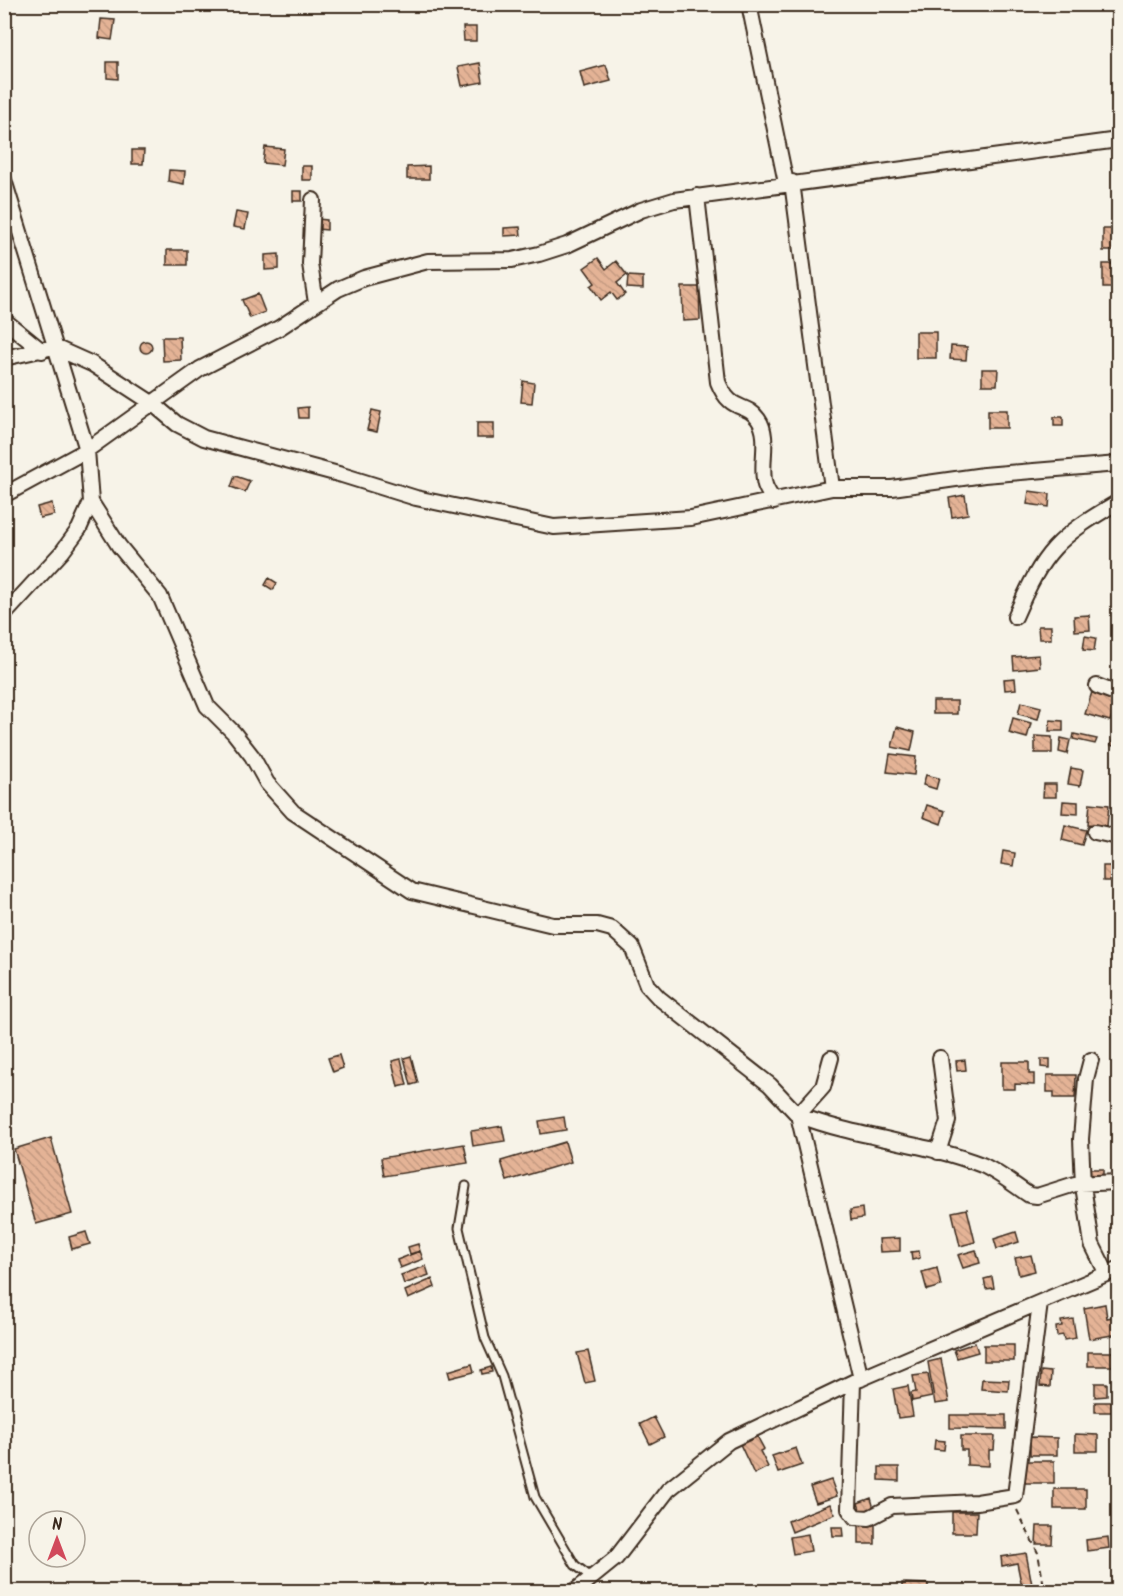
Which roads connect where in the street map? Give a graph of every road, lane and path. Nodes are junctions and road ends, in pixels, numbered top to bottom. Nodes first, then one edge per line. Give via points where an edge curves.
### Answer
1 (749, 4) edge
2 (1119, 141) edge
3 (4, 180) edge
4 (789, 183) junction
5 (697, 196) junction
6 (313, 200) dead end
7 (316, 303) junction
8 (4, 320) edge
9 (48, 349) junction
10 (4, 358) edge
11 (152, 403) junction
12 (87, 450) junction
13 (1119, 464) edge
14 (832, 488) junction
15 (4, 495) edge
16 (91, 501) junction
17 (774, 501) junction
18 (1119, 502) edge
19 (4, 615) edge
20 (1016, 616) dead end
21 (1097, 686) dead end
22 (1119, 694) edge
23 (1095, 832) dead end
24 (1119, 837) edge
25 (831, 1058) dead end
26 (940, 1058) dead end
27 (1091, 1060) dead end
28 (798, 1115) junction
29 (938, 1152) junction
30 (1119, 1182) edge
31 (466, 1186) dead end
32 (1083, 1186) junction
33 (1113, 1271) edge
34 (1040, 1303) junction
35 (857, 1380) junction
36 (1016, 1496) junction
37 (591, 1577) junction
38 (574, 1592) edge
39 (1045, 1592) edge

1 - 4 street
2 - 4 street
3 - 9 street
4 - 5 street
4 - 14 street
5 - 7 street via 641,210 540,254 512,260 428,261 364,278
5 - 17 street via 718,382 724,396 759,420 765,485
6 - 7 street via 310,264
7 - 11 street via 279,328 200,369
8 - 9 street
9 - 10 street
9 - 11 street via 93,364
9 - 12 street
11 - 12 street
11 - 17 street via 177,424 204,438 416,498 521,522 554,527 691,518
12 - 15 street
12 - 16 street
13 - 14 street via 984,475 892,488
14 - 17 street
16 - 19 street via 79,529 62,552
16 - 28 street via 119,546 160,596 207,706 246,748 267,783 293,812 412,891 553,925 597,925 622,935 632,947 647,985 659,998 770,1084
18 - 20 street via 1082,522 1046,556
21 - 22 street
23 - 24 street
25 - 28 street via 823,1087
26 - 29 street via 948,1122
27 - 32 street via 1081,1139
28 - 29 street
28 - 35 street
29 - 32 street via 983,1166 1029,1195 1075,1184
30 - 32 street
31 - 37 lane via 459,1228 485,1338 502,1376 535,1497 575,1565
32 - 33 street via 1092,1244
33 - 34 street
34 - 35 street
34 - 36 street
35 - 36 street via 849,1509 855,1517 869,1518 892,1506
35 - 37 street via 729,1441 668,1490 616,1558
36 - 39 path via 1018,1514 1038,1553
37 - 38 street

